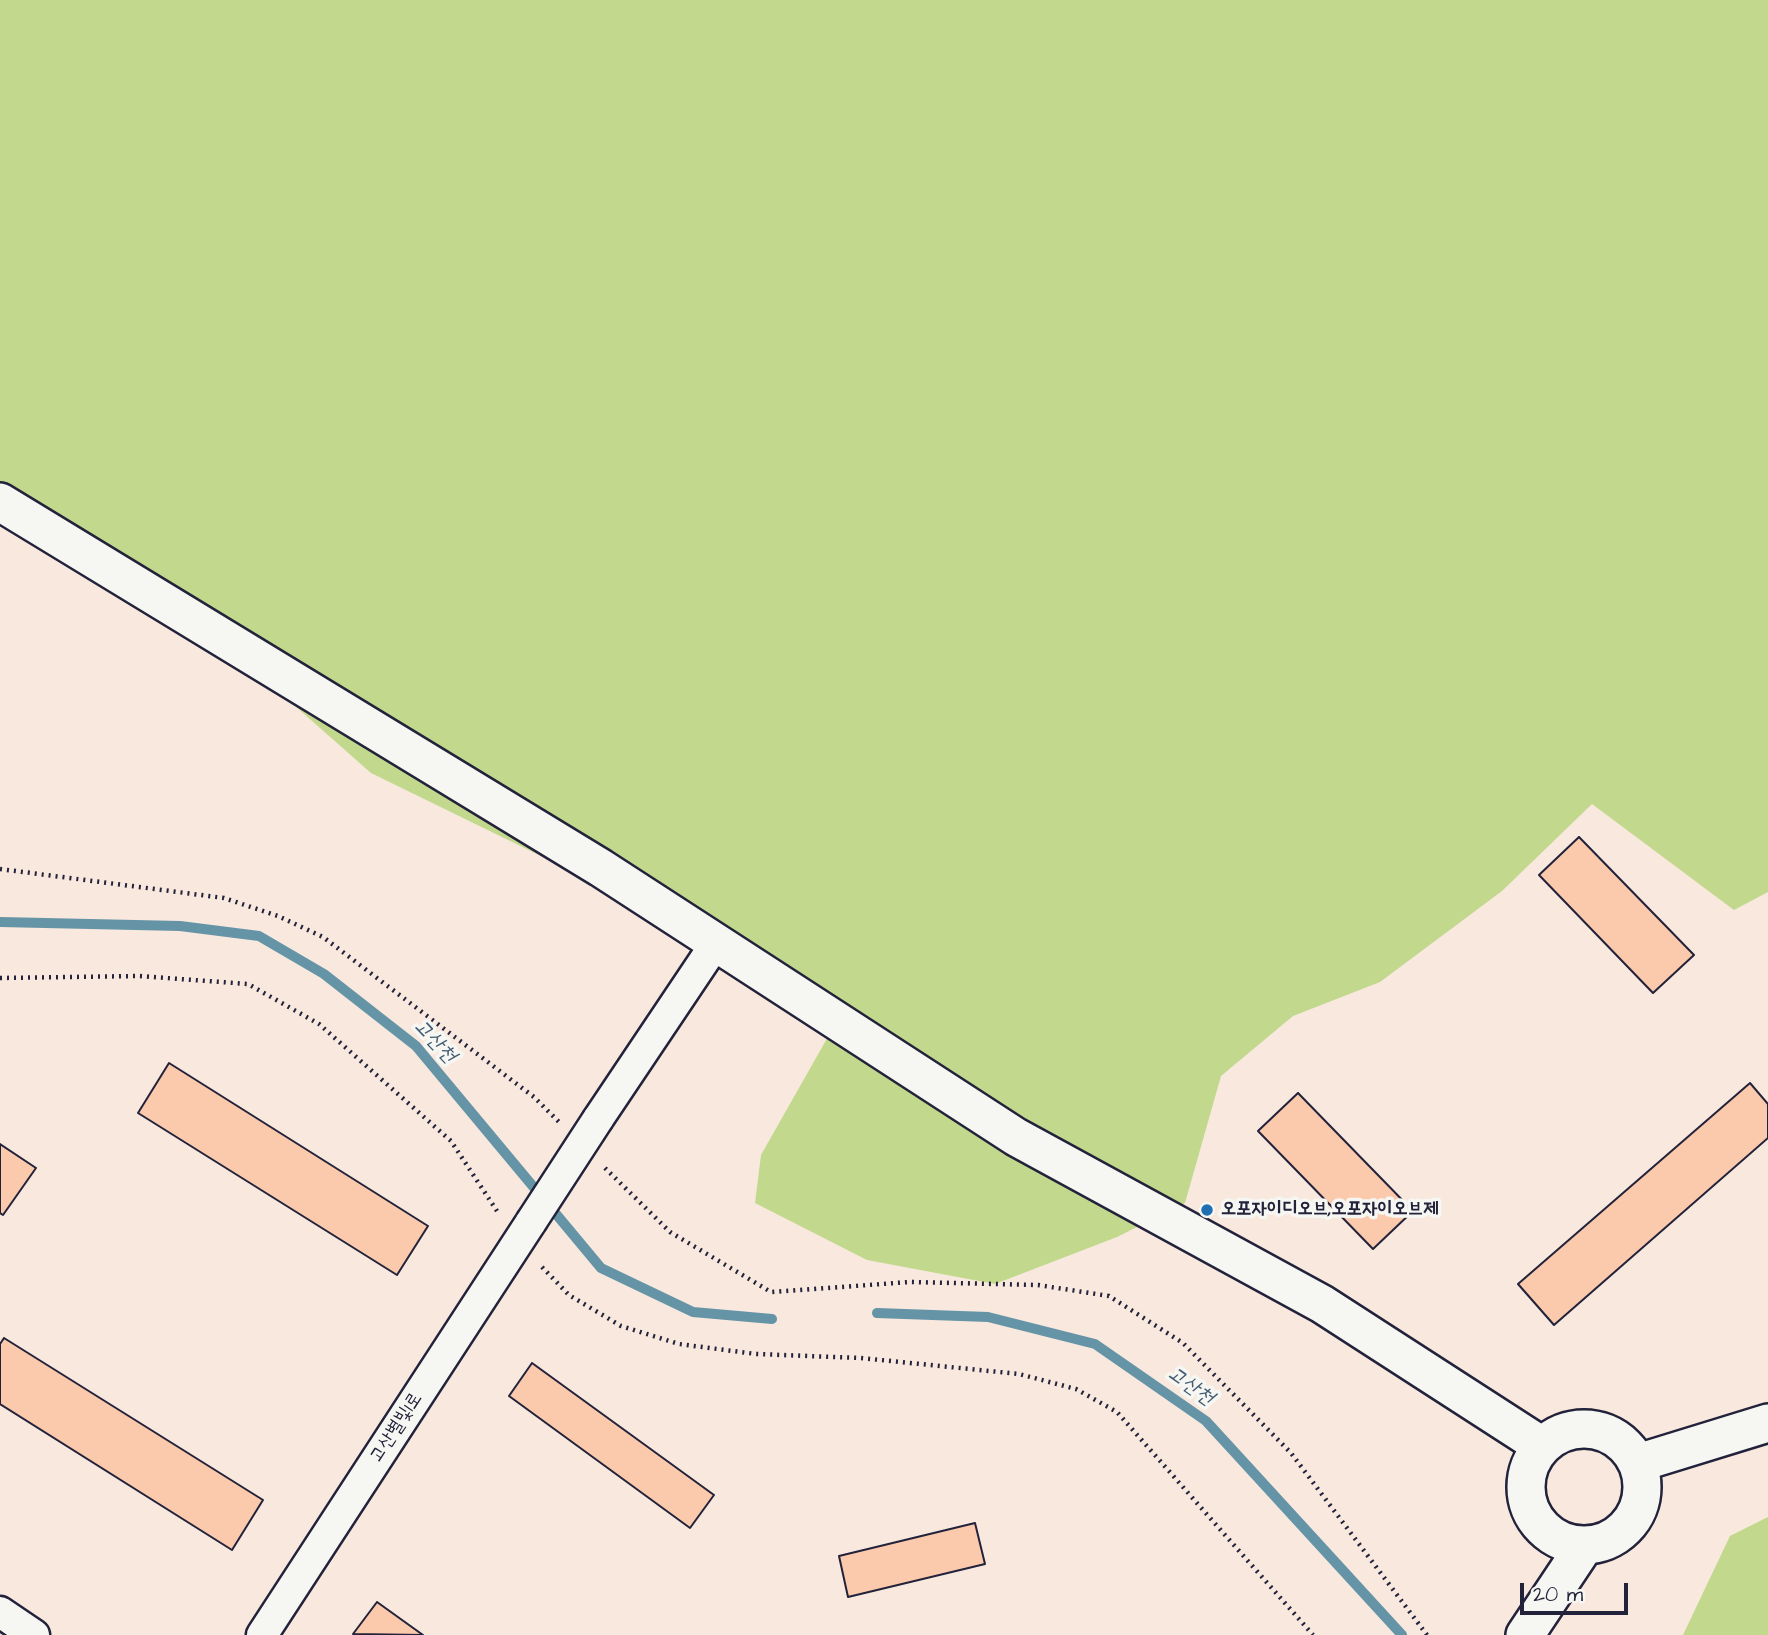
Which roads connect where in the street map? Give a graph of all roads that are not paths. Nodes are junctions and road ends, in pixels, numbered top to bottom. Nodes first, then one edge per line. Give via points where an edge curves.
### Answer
1 (0, 502) edge
2 (716, 943) junction
3 (1768, 1423) edge
4 (1542, 1446) junction
5 (1639, 1463) junction
6 (1584, 1545) junction
7 (0, 1612) edge
8 (34, 1635) edge
9 (262, 1635) edge
10 (1525, 1635) edge

1 - 2 street via 601,868
2 - 4 street via 1016,1137 1322,1304
2 - 9 street, 고산별빛1로, bridge
3 - 5 street
4 - 5 street via 1557,1434 1595,1429 1613,1435
4 - 6 street via 1531,1462 1527,1501 1548,1533
5 - 6 street via 1643,1482 1634,1519 1604,1542
6 - 10 street
7 - 8 street

